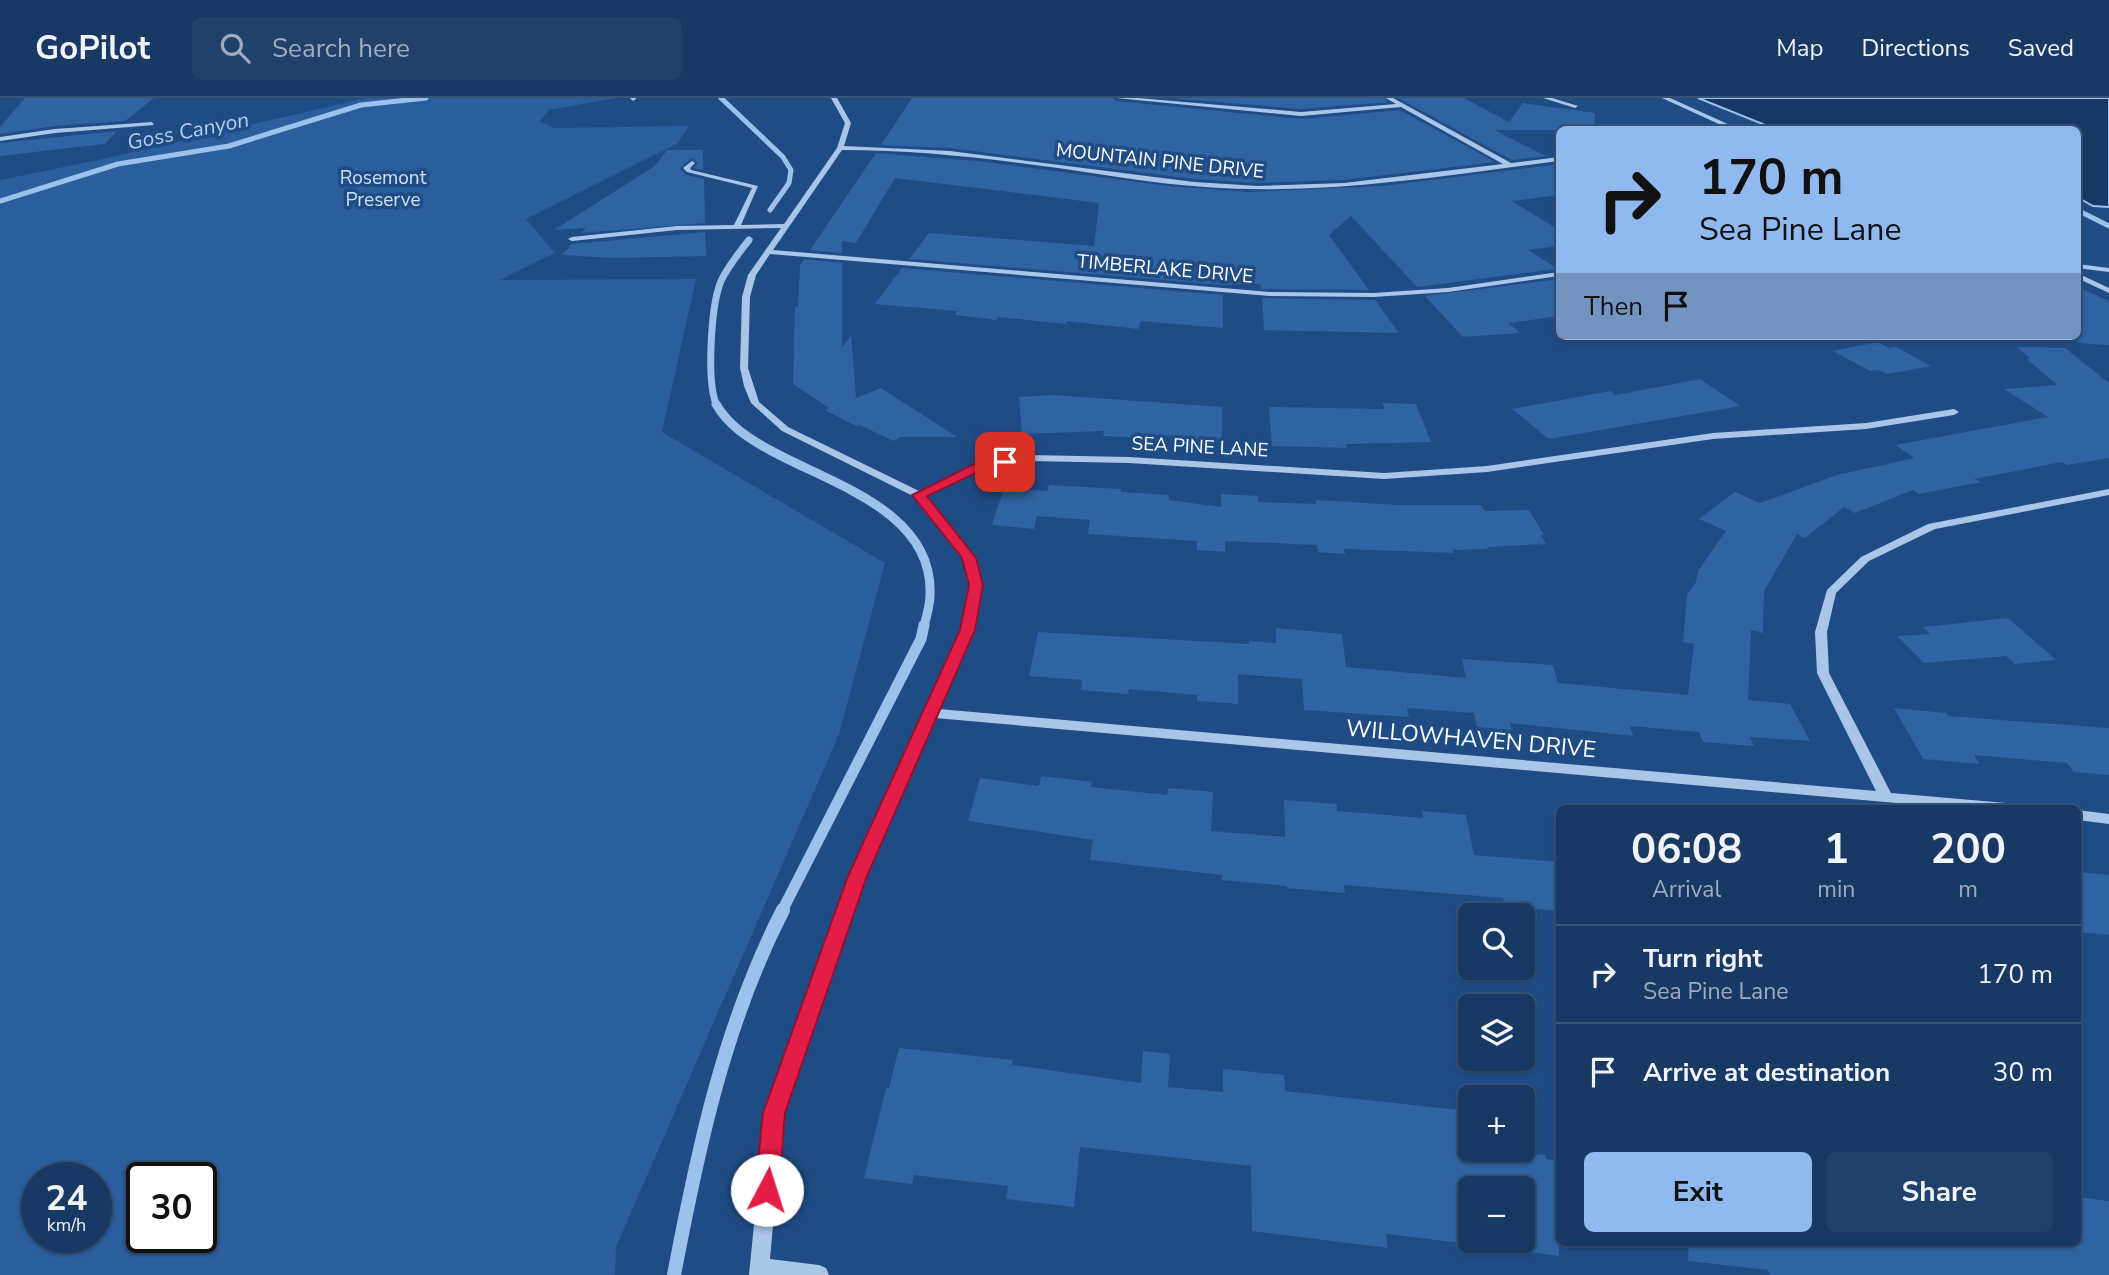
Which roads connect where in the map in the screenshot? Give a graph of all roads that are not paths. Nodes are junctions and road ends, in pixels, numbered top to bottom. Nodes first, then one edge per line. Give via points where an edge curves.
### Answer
1 (834, 98) edge
2 (1119, 98) edge
3 (1390, 98) edge
4 (1546, 98) edge
5 (1665, 98) edge
6 (1403, 105) junction
7 (1575, 106) dead end
8 (152, 124) dead end
9 (1729, 126) edge
10 (0, 139) edge
11 (840, 148) junction
12 (1556, 159) edge
13 (692, 163) dead end
14 (1509, 165) junction
15 (737, 226) junction
16 (785, 226) junction
17 (572, 239) dead end
18 (767, 252) junction
19 (2081, 266) edge
20 (2109, 270) edge
21 (1556, 274) edge
22 (2081, 277) edge
23 (2109, 290) edge
24 (1954, 412) dead end
25 (2109, 492) edge
26 (919, 495) junction
27 (931, 713) junction
28 (1886, 797) junction
29 (1973, 805) edge
30 (2081, 816) edge
31 (2109, 819) edge
32 (760, 1271) edge
33 (819, 1275) edge

1 - 11 street via 848,124
2 - 6 street via 1301,114
3 - 6 street
4 - 7 street
5 - 9 street
6 - 14 street
8 - 10 street
11 - 14 street, MOUNTAIN PINE DRIVE via 957,153 1273,190
11 - 16 street
12 - 14 street, MOUNTAIN PINE DRIVE
13 - 15 street via 689,171 756,187
15 - 16 street
15 - 17 street
16 - 18 street
18 - 21 street, TIMBERLAKE DRIVE via 1270,294 1435,291
18 - 26 street via 752,275 746,297 744,368 755,403 785,429
19 - 20 street
22 - 23 street
24 - 26 street, SEA PINE LANE via 1866,426 1713,436 1487,469 1384,476 1029,458 981,466
25 - 28 street via 1932,526 1865,559 1831,592 1821,632 1823,673
26 - 27 street via 969,558 976,585 968,630
27 - 28 street, WILLOWHAVEN DRIVE
27 - 32 street via 858,876 774,1113
28 - 29 street, WILLOWHAVEN DRIVE
30 - 31 street
32 - 33 street

